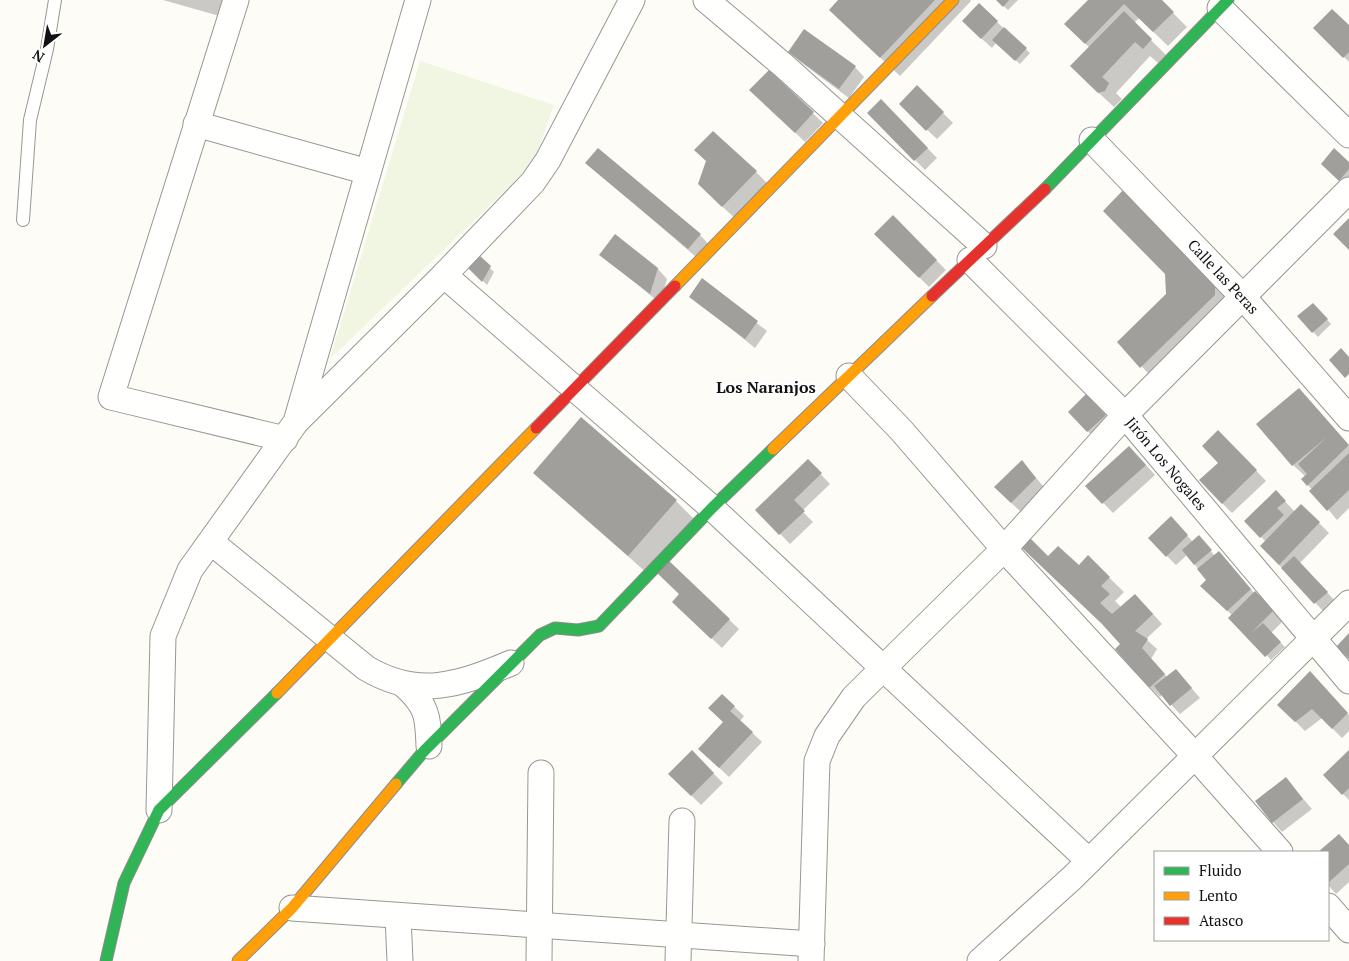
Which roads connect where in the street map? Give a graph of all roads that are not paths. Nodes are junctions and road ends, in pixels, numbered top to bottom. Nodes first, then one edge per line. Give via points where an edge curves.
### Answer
1 (55, 0) edge
2 (236, 0) edge
3 (418, 0) edge
4 (632, 0) edge
5 (953, 0) edge
6 (717, 3) edge
7 (1224, 4) edge
8 (839, 116) junction
9 (196, 124) junction
10 (1349, 135) edge
11 (1092, 140) junction
12 (368, 172) junction
13 (1349, 190) edge
14 (23, 220) dead end
15 (977, 253) junction
16 (444, 275) junction
17 (1243, 297) junction
18 (849, 376) junction
19 (574, 388) junction
20 (1125, 414) junction
21 (1349, 418) edge
22 (290, 430) junction
23 (712, 508) junction
24 (211, 542) junction
25 (1004, 549) junction
26 (1349, 602) edge
27 (332, 639) junction
28 (1313, 639) junction
29 (513, 662) junction
30 (882, 668) junction
31 (1349, 681) edge
32 (403, 684) junction
33 (429, 746) junction
34 (1194, 755) junction
35 (541, 773) dead end
36 (159, 810) junction
37 (682, 822) dead end
38 (1279, 851) edge
39 (1089, 861) junction
40 (1329, 907) edge
41 (292, 908) junction
42 (398, 916) junction
43 (540, 925) junction
44 (1349, 930) edge
45 (679, 935) junction
46 (811, 953) edge
47 (106, 961) edge
48 (238, 961) edge
49 (400, 961) edge
50 (539, 961) edge
51 (678, 961) edge
52 (980, 961) edge

1 - 14 lane via 30,120
2 - 9 street
3 - 12 street
4 - 16 street via 548,160 533,182
5 - 8 street
6 - 8 street, Jirón Los Nogales
7 - 10 street
7 - 11 street
8 - 15 street, Jirón Los Nogales
8 - 19 street
9 - 12 street
9 - 22 street via 112,396
11 - 15 street
11 - 17 street, Calle las Peras
12 - 22 street
13 - 17 street
15 - 18 street
15 - 20 street, Jirón Los Nogales
16 - 19 street
16 - 22 street
17 - 20 street
17 - 21 street, Calle las Peras
18 - 23 street
18 - 25 street via 901,430
19 - 23 street
19 - 27 street
20 - 25 street
20 - 28 street, Jirón Los Nogales
22 - 24 street
23 - 29 street via 599,626 578,630 555,628 540,635
23 - 30 street
24 - 27 street
24 - 36 street via 190,570 163,636
25 - 30 street
25 - 34 street
26 - 28 street
27 - 32 street via 366,668 385,679
27 - 36 street
28 - 31 street, Jirón Los Nogales
28 - 34 street
29 - 32 street via 471,680 434,686
29 - 33 street
30 - 39 street
30 - 46 street via 854,697 827,736 817,761
32 - 33 street via 424,706
33 - 41 street
34 - 38 street
34 - 39 street
35 - 43 street
36 - 47 street via 129,868
37 - 45 street
39 - 52 street
40 - 44 street
41 - 42 street
41 - 48 street
42 - 43 street
42 - 49 street
43 - 45 street
43 - 50 street
45 - 46 street
45 - 51 street

